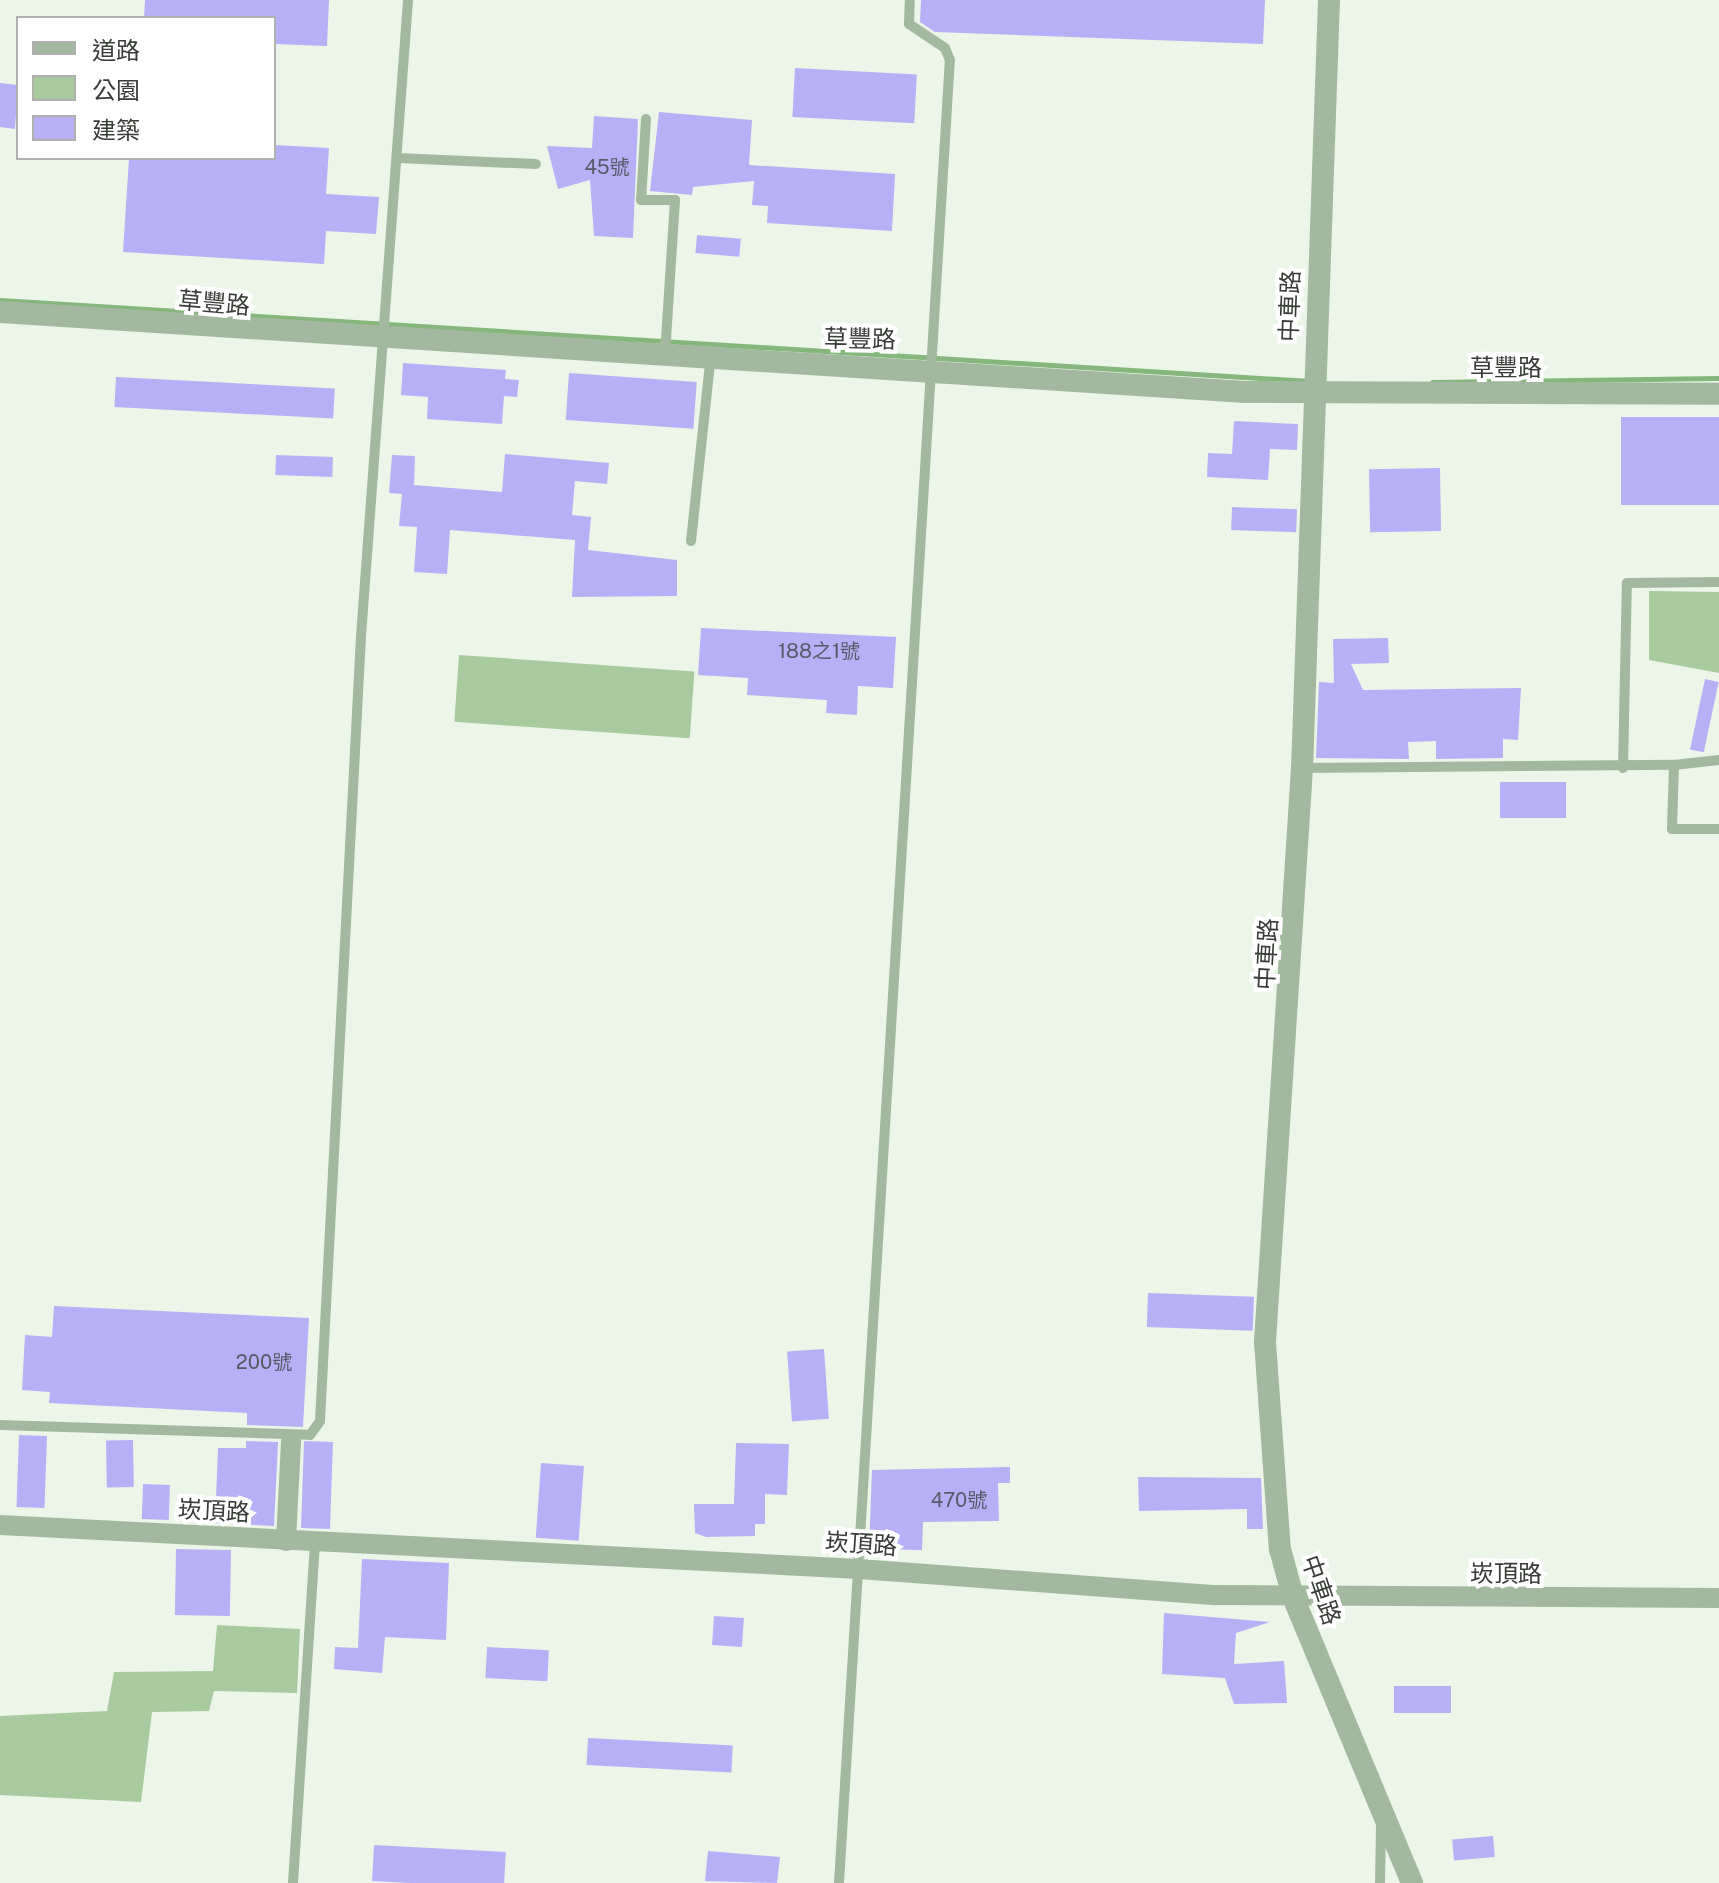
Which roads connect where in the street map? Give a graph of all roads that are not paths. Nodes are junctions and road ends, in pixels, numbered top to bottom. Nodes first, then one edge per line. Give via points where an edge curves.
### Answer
1 (408, 0) edge
2 (910, 0) edge
3 (1329, 0) edge
4 (646, 119) dead end
5 (398, 158) junction
6 (536, 164) dead end
7 (0, 312) edge
8 (383, 342) junction
9 (665, 357) junction
10 (710, 362) junction
11 (931, 367) junction
12 (1313, 394) junction
13 (1719, 394) edge
14 (691, 541) dead end
15 (1719, 582) edge
16 (1719, 760) edge
17 (1674, 765) junction
18 (1302, 768) junction
19 (1623, 768) junction
20 (1719, 829) edge
21 (0, 1425) edge
22 (291, 1441) dead end
23 (0, 1525) edge
24 (286, 1541) junction
25 (315, 1543) junction
26 (859, 1569) junction
27 (1293, 1597) junction
28 (1719, 1598) edge
29 (1382, 1814) junction
30 (293, 1883) edge
31 (839, 1883) edge
32 (1380, 1883) edge
33 (1412, 1883) edge

1 - 5 lane
2 - 11 lane via 909,24 945,48 950,60
3 - 12 street, 中車路
4 - 9 lane via 641,200 675,200
5 - 6 lane
5 - 8 lane
7 - 8 street, 草豐路
8 - 9 street, 草豐路
8 - 21 lane via 320,1421 310,1435
9 - 10 street, 草豐路
10 - 11 street, 草豐路
10 - 14 lane
11 - 12 street, 草豐路
11 - 26 lane
12 - 13 street, 草豐路
12 - 18 street, 中車路
15 - 19 lane via 1627,583
16 - 17 lane
17 - 19 lane
17 - 20 lane via 1672,829
18 - 19 lane
18 - 27 street, 中車路 via 1265,1342 1280,1549
22 - 24 street
23 - 24 street, 崁頂路
24 - 25 street, 崁頂路
25 - 26 street, 崁頂路
25 - 30 lane
26 - 27 street, 崁頂路
26 - 31 lane
27 - 28 street, 崁頂路
27 - 29 street, 中車路
29 - 32 lane
29 - 33 street, 中車路

